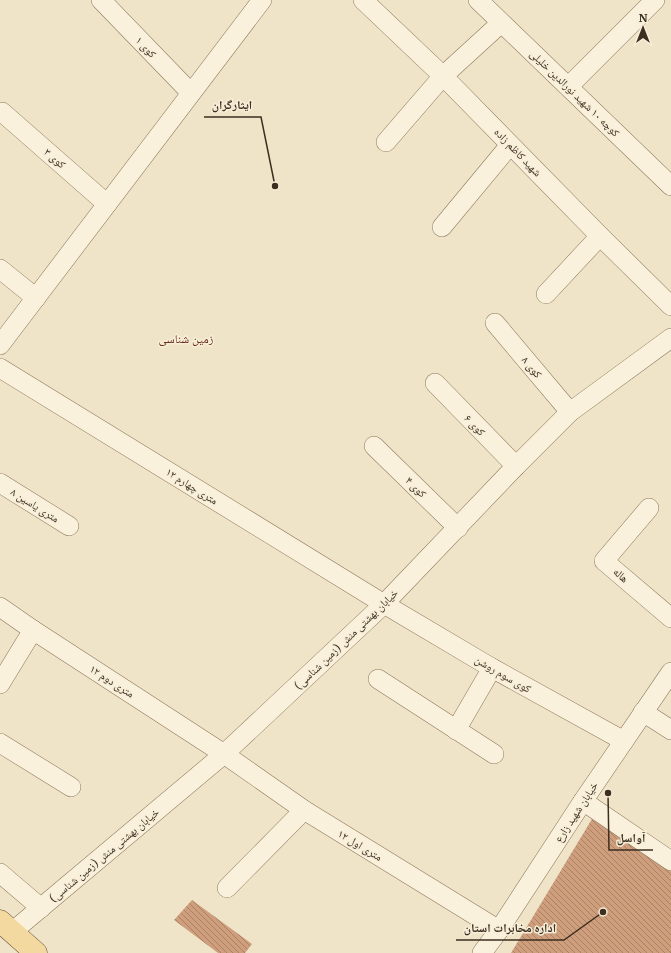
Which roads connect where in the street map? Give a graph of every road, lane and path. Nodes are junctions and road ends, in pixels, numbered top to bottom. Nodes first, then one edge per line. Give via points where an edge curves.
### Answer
1 (101, 0) edge
2 (262, 0) edge
3 (363, 0) edge
4 (478, 0) edge
5 (655, 0) edge
6 (501, 23) junction
7 (443, 76) junction
8 (569, 86) junction
9 (191, 93) junction
10 (2, 112) dead end
11 (386, 142) dead end
12 (510, 145) junction
13 (671, 186) edge
14 (107, 204) junction
15 (442, 227) dead end
16 (600, 236) junction
17 (0, 269) edge
18 (546, 294) dead end
19 (36, 298) junction
20 (671, 306) edge
21 (495, 323) dead end
22 (671, 338) edge
23 (0, 345) edge
24 (0, 368) edge
25 (435, 383) dead end
26 (570, 412) junction
27 (374, 446) dead end
28 (516, 466) junction
29 (0, 483) edge
30 (649, 508) dead end
31 (69, 526) dead end
32 (458, 528) junction
33 (384, 604) junction
34 (0, 607) edge
35 (671, 618) edge
36 (33, 630) junction
37 (492, 668) junction
38 (671, 672) edge
39 (378, 679) dead end
40 (0, 684) edge
41 (643, 712) junction
42 (456, 730) junction
43 (671, 730) edge
44 (624, 742) junction
45 (0, 743) edge
46 (224, 754) junction
47 (494, 754) dead end
48 (71, 787) dead end
49 (583, 801) junction
50 (304, 810) junction
51 (671, 861) edge
52 (0, 873) edge
53 (227, 888) dead end
54 (41, 908) junction
55 (6, 926) edge
56 (500, 930) junction
57 (36, 953) edge
58 (482, 953) edge

1 - 9 street, کوی ۱
2 - 9 street
3 - 7 street, شهید کاظم زاده
4 - 6 street, کوچه ۱۰ شهید نورالدین خلیلی
5 - 8 street
6 - 7 street
6 - 8 street, کوچه ۱۰ شهید نورالدین خلیلی
7 - 11 street
7 - 12 street, شهید کاظم زاده
8 - 13 street, کوچه ۱۰ شهید نورالدین خلیلی
9 - 14 street
10 - 14 street, کوی ۳
12 - 15 street
12 - 16 street, شهید کاظم زاده
14 - 19 street
16 - 18 street
16 - 20 street, شهید کاظم زاده
17 - 19 street
19 - 23 street
21 - 26 street, کوی ۸
22 - 26 street, خیابان بهشتی منش (زمین شناسی)
24 - 33 street, ۱۲ متری چهارم
25 - 28 street, کوی ۶
26 - 28 street, خیابان بهشتی منش (زمین شناسی)
27 - 32 street, کوی ۴
28 - 32 street, خیابان بهشتی منش (زمین شناسی)
29 - 31 street, ۸ متری یاسین
30 - 35 street, هاله via 604,561
32 - 33 street, خیابان بهشتی منش (زمین شناسی)
33 - 37 street, کوی سوم روشن
33 - 46 street, خیابان بهشتی منش (زمین شناسی)
34 - 36 street, ۱۲ متری دوم
36 - 40 street
36 - 46 street, ۱۲ متری دوم
37 - 42 street
37 - 44 street, کوی سوم روشن
38 - 41 street, خیابان شهید زارع
39 - 42 street
41 - 43 street
41 - 44 street, خیابان شهید زارع
42 - 47 street
44 - 49 street, خیابان شهید زارع
45 - 48 street
46 - 50 street, ۱۲ متری اول
46 - 54 street, خیابان بهشتی منش (زمین شناسی)
49 - 51 street
49 - 56 street, خیابان شهید زارع
50 - 53 street
50 - 56 street, ۱۲ متری اول
52 - 54 street
54 - 55 street, خیابان بهشتی منش (زمین شناسی)
55 - 57 main road
56 - 58 street, خیابان شهید زارع

